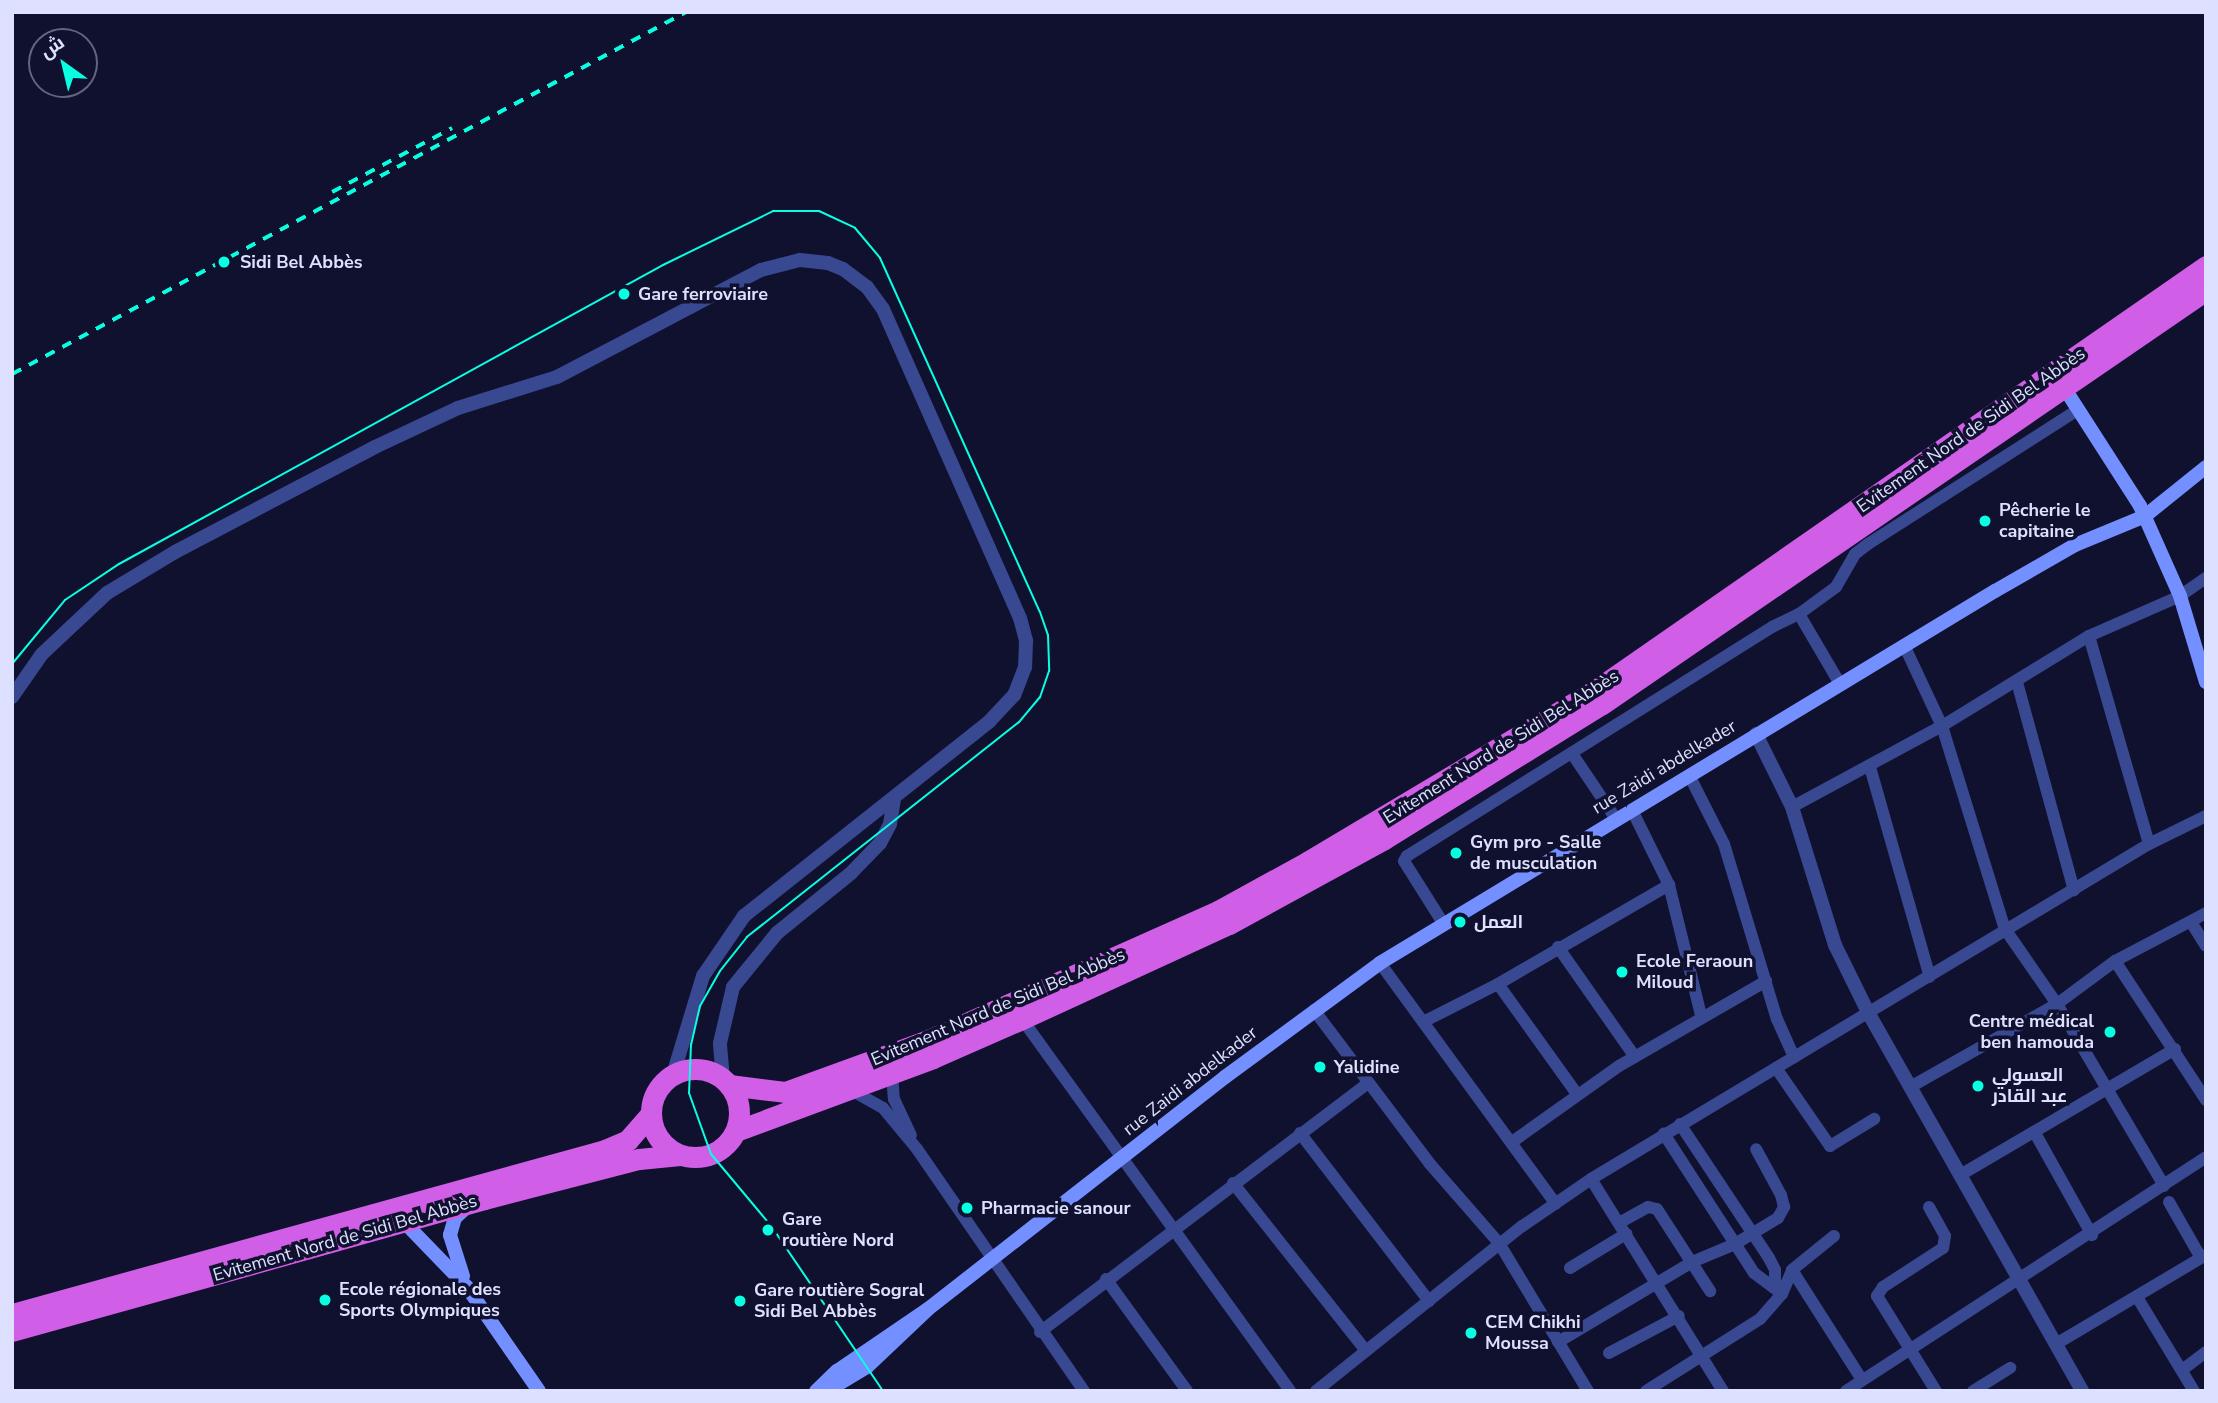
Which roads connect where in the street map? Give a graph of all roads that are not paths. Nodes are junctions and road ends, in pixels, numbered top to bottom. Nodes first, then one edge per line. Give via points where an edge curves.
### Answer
1 (2206, 266) edge
2 (2206, 290) edge
3 (2064, 388) junction
4 (2076, 411) junction
5 (2206, 467) edge
6 (2145, 516) junction
7 (2206, 578) edge
8 (2180, 596) junction
9 (1799, 614) junction
10 (2089, 636) junction
11 (1904, 645) junction
12 (2017, 681) junction
13 (2206, 682) edge
14 (1840, 684) junction
15 (12, 697) edge
16 (1570, 724) junction
17 (1942, 726) junction
18 (1756, 734) junction
19 (1585, 747) junction
20 (1573, 755) junction
21 (1870, 766) junction
22 (1689, 775) junction
23 (894, 798) junction
24 (1792, 807) junction
25 (1632, 810) junction
26 (2206, 816) edge
27 (1616, 819) junction
28 (862, 822) junction
29 (880, 843) junction
30 (2149, 844) junction
31 (1669, 885) junction
32 (2074, 890) junction
33 (2206, 913) edge
34 (2191, 922) junction
35 (1443, 923) junction
36 (2005, 929) junction
37 (2206, 946) edge
38 (1558, 947) junction
39 (2115, 961) junction
40 (1380, 963) junction
41 (1930, 977) junction
42 (1766, 981) junction
43 (1498, 984) junction
44 (2057, 1004) junction
45 (1314, 1010) junction
46 (1869, 1014) junction
47 (1702, 1015) junction
48 (1022, 1019) junction
49 (1423, 1021) junction
50 (2175, 1049) junction
51 (1634, 1056) junction
52 (1794, 1057) junction
53 (1776, 1068) junction
54 (892, 1073) junction
55 (673, 1075) junction
56 (726, 1082) junction
57 (1367, 1083) junction
58 (1912, 1086) junction
59 (849, 1089) junction
60 (2106, 1093) junction
61 (1577, 1094) junction
62 (2206, 1100) edge
63 (651, 1114) junction
64 (1874, 1119) dead end
65 (1680, 1124) junction
66 (736, 1131) junction
67 (1300, 1133) junction
68 (2035, 1133) junction
69 (1664, 1134) junction
70 (1512, 1142) junction
71 (917, 1149) junction
72 (1756, 1149) dead end
73 (680, 1155) junction
74 (2206, 1157) edge
75 (1122, 1159) junction
76 (1962, 1174) junction
77 (1591, 1179) junction
78 (1233, 1183) junction
79 (2164, 1186) junction
80 (484, 1199) junction
81 (2169, 1202) dead end
82 (1556, 1204) junction
83 (1928, 1207) dead end
84 (404, 1222) junction
85 (1623, 1228) junction
86 (1172, 1229) junction
87 (1751, 1234) junction
88 (2092, 1235) junction
89 (1835, 1236) dead end
90 (1499, 1243) junction
91 (1735, 1244) junction
92 (2204, 1256) edge
93 (995, 1259) junction
94 (1692, 1262) junction
95 (1570, 1268) dead end
96 (1792, 1270) junction
97 (1105, 1279) junction
98 (2021, 1279) junction
99 (1659, 1282) junction
100 (467, 1287) junction
101 (1779, 1290) junction
102 (1710, 1291) dead end
103 (2137, 1297) junction
104 (1429, 1301) junction
105 (928, 1309) junction
106 (12, 1314) edge
107 (1679, 1316) junction
108 (12, 1331) edge
109 (1040, 1332) junction
110 (1558, 1342) junction
111 (2056, 1344) junction
112 (1909, 1350) junction
113 (1366, 1351) junction
114 (2206, 1352) edge
115 (1609, 1353) dead end
116 (1702, 1356) junction
117 (2010, 1368) dead end
118 (2182, 1370) junction
119 (1861, 1380) junction
120 (2188, 1388) edge
121 (1078, 1389) edge
122 (1848, 1390) edge
123 (539, 1391) edge
124 (816, 1391) edge
125 (827, 1391) edge
126 (1188, 1391) edge
127 (1290, 1391) edge
128 (1316, 1391) edge
129 (1588, 1391) edge
130 (1646, 1391) edge
131 (1723, 1391) edge
132 (1936, 1391) edge
133 (1973, 1391) edge
134 (2082, 1391) edge

1 - 56 highway, Evitement Nord de Sidi Bel Abbès via 1594,691 1307,862 1218,911 926,1041 785,1092
2 - 3 highway, Evitement Nord de Sidi Bel Abbès
3 - 4 main road
3 - 16 highway, Evitement Nord de Sidi Bel Abbès
4 - 6 main road
4 - 9 street via 1868,544 1855,554 1830,594
5 - 6 main road, rue Zaidi abdelkader
6 - 8 main road
6 - 11 main road, rue Zaidi abdelkader via 2075,545
7 - 8 street
8 - 10 street
8 - 13 main road
9 - 14 street
9 - 19 street
10 - 12 street
10 - 30 street
11 - 14 main road, rue Zaidi abdelkader
11 - 17 street
12 - 17 street
12 - 32 street
14 - 18 main road, rue Zaidi abdelkader
15 - 23 street via 42,654 87,609 175,552 414,427 556,377 761,270 814,260 843,269 877,299 1008,588 1026,641 1021,681 1004,708
16 - 19 street
16 - 48 highway, Evitement Nord de Sidi Bel Abbès via 1294,889
17 - 21 street
17 - 36 street
18 - 22 main road, rue Zaidi abdelkader
18 - 24 street
19 - 20 street
20 - 27 street
20 - 35 street via 1407,856 1404,861
21 - 24 street
21 - 41 street
22 - 25 main road, rue Zaidi abdelkader
22 - 42 street via 1724,845
23 - 28 street
23 - 29 street via 890,824
24 - 46 street via 1835,945
25 - 27 main road, rue Zaidi abdelkader
25 - 31 street
26 - 30 street
27 - 35 main road, rue Zaidi abdelkader
28 - 29 street
28 - 55 street via 756,904 730,932 693,999
29 - 56 street via 851,873 777,933 746,968 726,1008 720,1043
30 - 32 street
31 - 38 street
31 - 47 street
32 - 36 street
33 - 34 street
34 - 37 street
34 - 39 street
35 - 40 main road, rue Zaidi abdelkader
36 - 41 street
36 - 44 street
38 - 43 street
38 - 51 street
39 - 44 street
39 - 50 street
40 - 45 main road, rue Zaidi abdelkader
40 - 49 street
41 - 46 street
42 - 47 street
42 - 52 street
43 - 49 street
43 - 61 street
44 - 58 street
44 - 60 street
45 - 57 street
45 - 75 main road, rue Zaidi abdelkader
46 - 52 street
46 - 58 street
47 - 51 street
48 - 54 highway, Evitement Nord de Sidi Bel Abbès
48 - 75 street
49 - 70 street
50 - 60 street
50 - 62 street
51 - 61 street
52 - 53 street
53 - 64 street via 1830,1146
53 - 65 street
54 - 59 highway, Evitement Nord de Sidi Bel Abbès
54 - 71 street via 894,1099
55 - 56 highway via 701,1069
55 - 63 highway via 653,1098
56 - 66 highway via 739,1107
57 - 67 street
57 - 90 street
58 - 76 street
59 - 66 highway, Evitement Nord de Sidi Bel Abbès
59 - 71 street via 883,1108
60 - 68 street
60 - 79 street
61 - 70 street
63 - 73 highway via 662,1143
63 - 106 highway, Evitement Nord de Sidi Bel Abbès via 628,1140 605,1150
65 - 69 street
65 - 87 street
66 - 73 highway via 712,1154
67 - 78 street
67 - 104 street
68 - 76 street
68 - 88 street
69 - 77 street
69 - 91 street
70 - 82 street
71 - 93 street
72 - 87 street via 1784,1207 1779,1218
73 - 80 highway, Evitement Nord de Sidi Bel Abbès via 639,1158
74 - 79 street
75 - 86 street
75 - 93 main road, rue Zaidi abdelkader
76 - 98 street
77 - 82 street
77 - 85 street
78 - 86 street
78 - 113 street
79 - 88 street
80 - 84 highway, Evitement Nord de Sidi Bel Abbès
80 - 100 main road via 459,1212 450,1235
81 - 92 street
82 - 90 street
83 - 112 street via 1945,1236 1943,1248 1883,1287 1877,1296
84 - 100 main road
84 - 108 highway, Evitement Nord de Sidi Bel Abbès
85 - 94 street via 1653,1206
85 - 95 street
85 - 99 street
86 - 97 street
86 - 127 street
87 - 91 street
87 - 101 street via 1775,1270
88 - 98 street
89 - 96 street
90 - 104 street
90 - 110 street
91 - 94 street
91 - 101 street via 1760,1280
92 - 103 street
93 - 105 main road, rue Zaidi abdelkader
93 - 109 street
94 - 99 street
94 - 102 street
96 - 101 street
96 - 119 street
97 - 109 street
97 - 126 street
98 - 111 street
98 - 112 street
99 - 107 street
99 - 110 street
100 - 123 main road
101 - 116 street via 1772,1310
103 - 111 street
103 - 118 street
104 - 113 street
105 - 124 main road, rue Zaidi abdelkader via 878,1340
105 - 125 main road, rue Zaidi abdelkader via 894,1345
107 - 115 street
107 - 116 street
109 - 121 street
110 - 129 street
111 - 134 street
112 - 119 street
112 - 132 street
113 - 128 street
114 - 118 street
116 - 130 street
116 - 131 street
117 - 133 street
118 - 120 street
119 - 122 street

